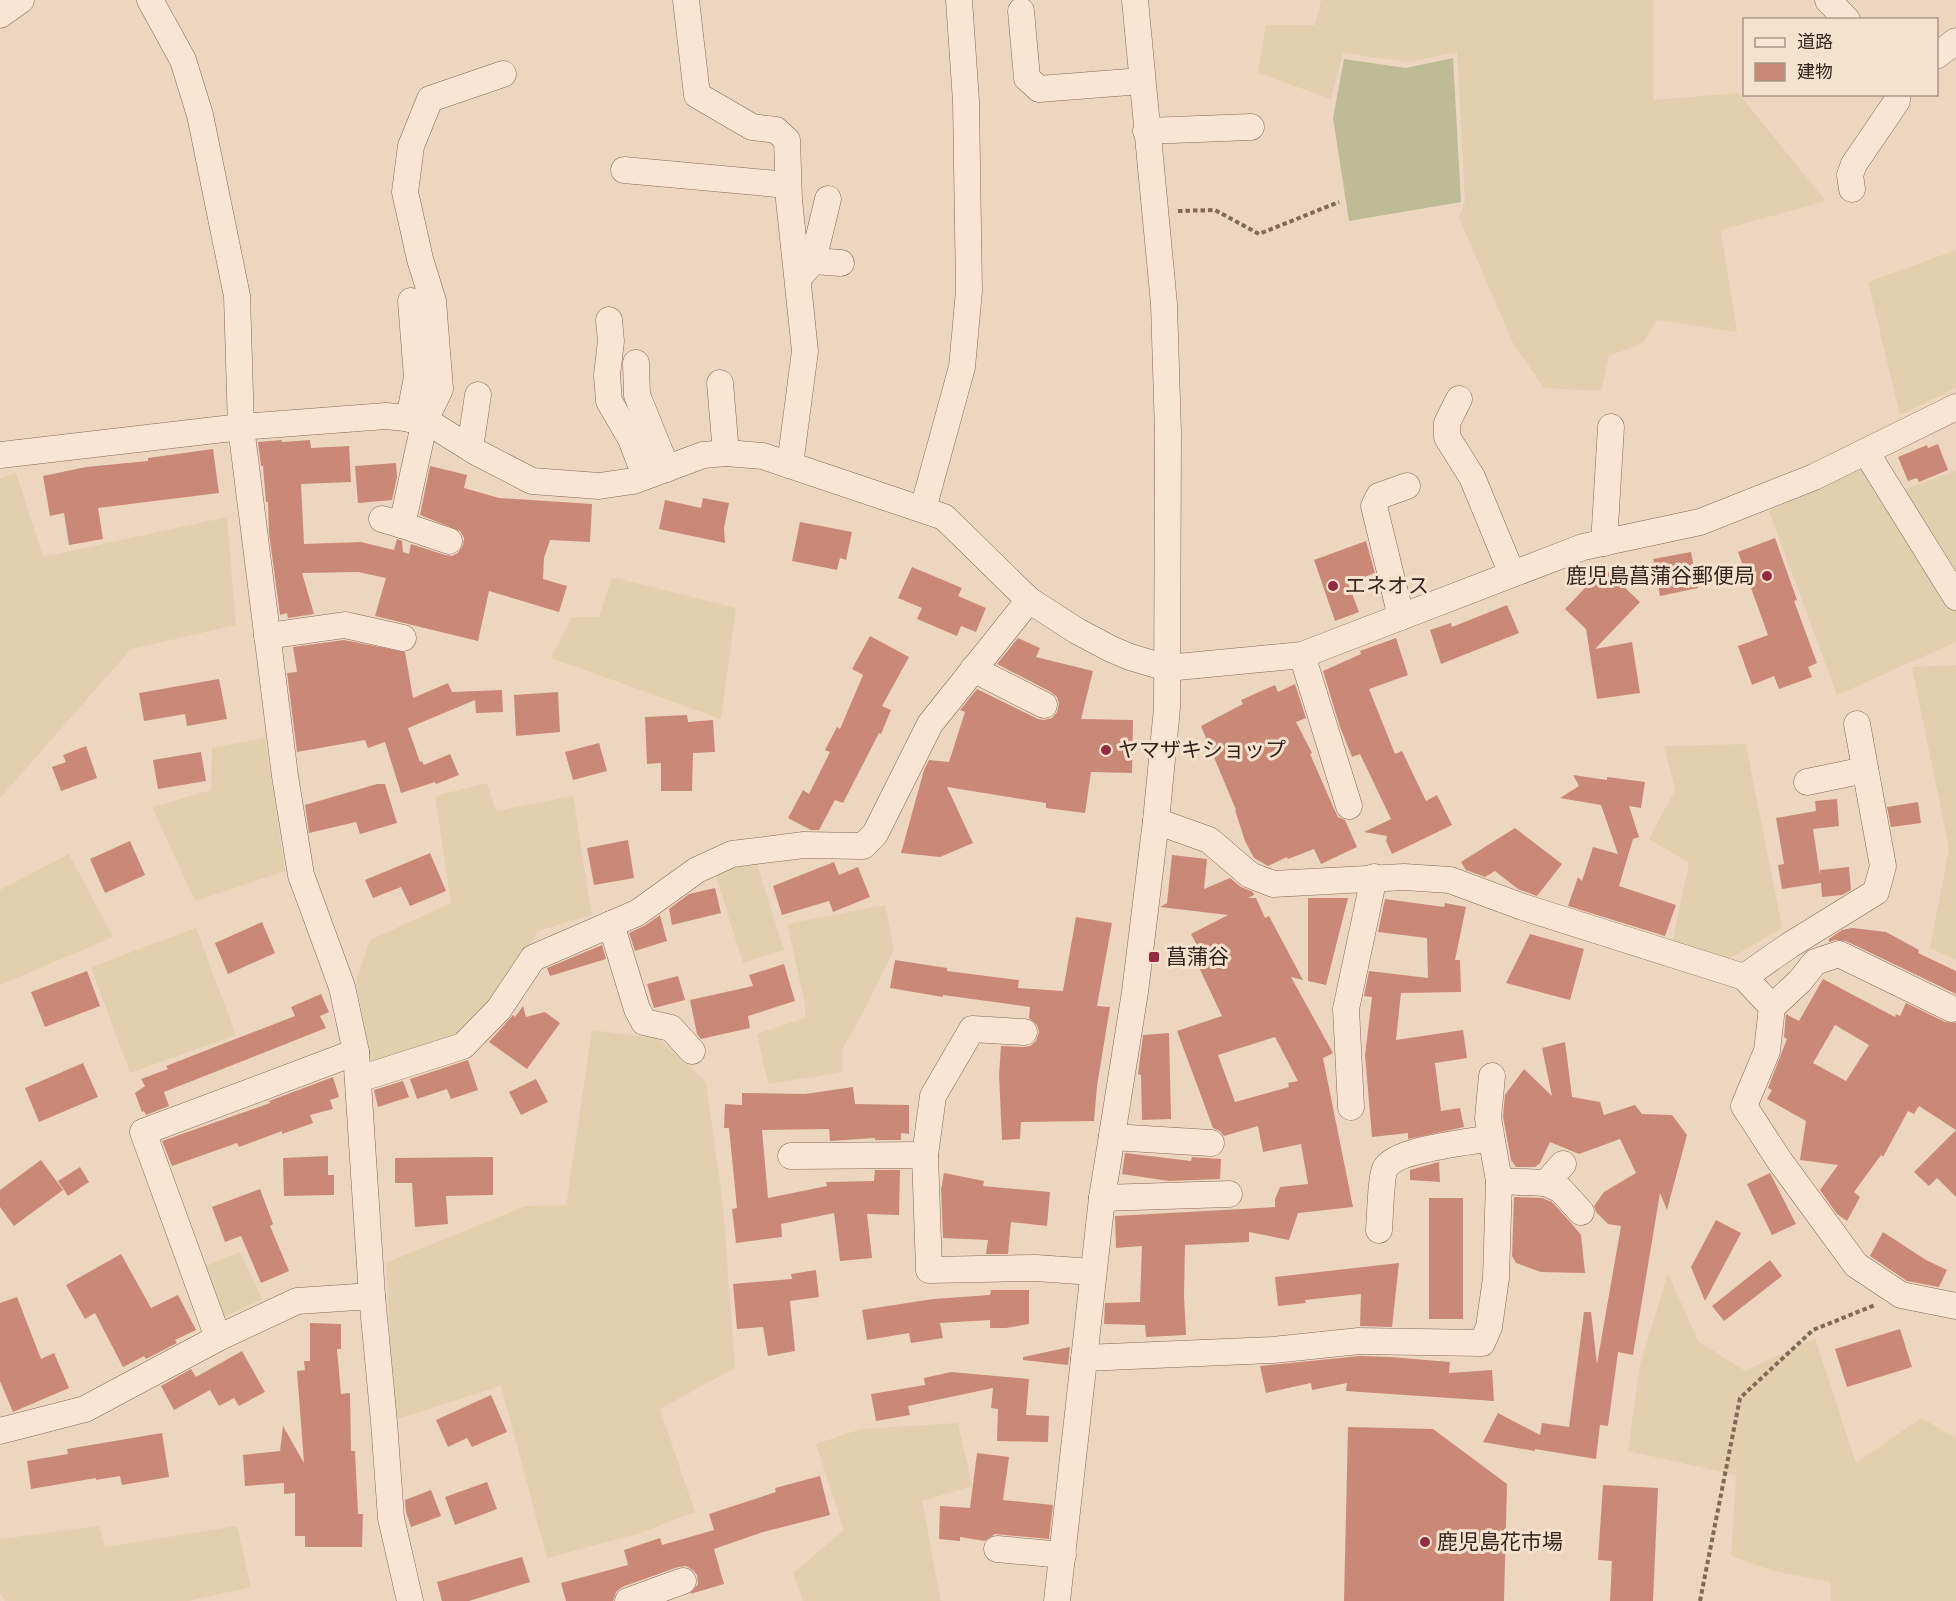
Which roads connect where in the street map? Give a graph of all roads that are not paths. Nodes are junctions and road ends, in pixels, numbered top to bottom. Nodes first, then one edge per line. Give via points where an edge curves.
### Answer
1 (21, 0) edge
2 (150, 0) edge
3 (686, 0) edge
4 (959, 0) edge
5 (1135, 0) edge
6 (1828, 0) edge
7 (1021, 11) dead end
8 (0, 15) edge
9 (1845, 18) edge
10 (1956, 41) edge
11 (1938, 54) edge
12 (503, 74) dead end
13 (1142, 81) junction
14 (1897, 96) edge
15 (1251, 127) dead end
16 (1146, 131) junction
17 (624, 170) dead end
18 (788, 185) junction
19 (1852, 189) dead end
20 (828, 199) dead end
21 (841, 263) dead end
22 (805, 270) junction
23 (411, 301) dead end
24 (609, 320) dead end
25 (636, 363) dead end
26 (720, 383) dead end
27 (478, 395) dead end
28 (1459, 399) dead end
29 (1956, 407) edge
30 (417, 419) junction
31 (1611, 426) dead end
32 (242, 427) junction
33 (470, 447) junction
34 (1866, 452) junction
35 (726, 453) junction
36 (0, 455) edge
37 (790, 465) junction
38 (656, 472) junction
39 (1407, 486) dead end
40 (923, 509) junction
41 (449, 541) dead end
42 (1604, 543) junction
43 (1512, 574) junction
44 (1956, 597) edge
45 (1029, 600) junction
46 (1401, 617) junction
47 (267, 636) junction
48 (403, 638) dead end
49 (1302, 655) junction
50 (1167, 668) junction
51 (974, 669) junction
52 (1044, 705) dead end
53 (1857, 724) dead end
54 (1865, 770) junction
55 (1807, 782) dead end
56 (1348, 806) dead end
57 (1156, 820) junction
58 (1374, 878) junction
59 (611, 924) junction
60 (1744, 977) junction
61 (1772, 1007) junction
62 (1952, 1009) dead end
63 (1024, 1032) dead end
64 (692, 1051) dead end
65 (356, 1052) junction
66 (1492, 1076) dead end
67 (358, 1079) junction
68 (1351, 1107) dead end
69 (1112, 1137) junction
70 (1491, 1138) junction
71 (1211, 1143) dead end
72 (926, 1155) junction
73 (791, 1156) dead end
74 (1563, 1164) dead end
75 (1499, 1181) junction
76 (1545, 1183) junction
77 (1229, 1194) dead end
78 (1102, 1198) junction
79 (1581, 1212) dead end
80 (1379, 1230) dead end
81 (1093, 1272) junction
82 (372, 1296) junction
83 (1956, 1306) edge
84 (218, 1338) junction
85 (1084, 1358) junction
86 (0, 1431) edge
87 (997, 1549) dead end
88 (1063, 1555) junction
89 (683, 1581) dead end
90 (410, 1601) edge
91 (628, 1601) edge
92 (1057, 1601) edge

1 - 8 street
2 - 32 street via 183,60 200,115 237,296
3 - 18 street via 697,95 752,127 776,130 787,140
4 - 40 street via 966,101 969,291 962,367
5 - 13 street
6 - 9 street
7 - 13 street via 1026,78 1039,89
10 - 11 street
12 - 30 street via 430,99 411,146 405,192 433,301 440,388
13 - 16 street
14 - 19 street via 1854,164 1850,175
15 - 16 street
16 - 50 street via 1164,304
17 - 18 street
18 - 22 street
20 - 22 street
21 - 22 street
22 - 37 street via 805,351
23 - 30 street
24 - 38 street via 609,401
25 - 38 street via 638,395
26 - 35 street
27 - 33 street
28 - 43 street via 1447,423 1447,437 1472,477
29 - 34 street
30 - 32 street via 386,416
30 - 33 street
30 - 41 street via 392,522
31 - 42 street
32 - 36 street
32 - 47 street
33 - 38 street via 532,481 598,486 633,481
34 - 42 street via 1700,522
34 - 44 street
35 - 37 street via 763,456
35 - 38 street via 703,455
37 - 40 street
39 - 46 street via 1379,496 1374,506
40 - 45 street via 944,517
42 - 43 street
43 - 46 street
45 - 50 street via 1111,649
45 - 51 street
46 - 49 street
47 - 48 street via 345,625
47 - 65 street via 301,875 342,987
49 - 50 street
49 - 56 street
50 - 57 street
51 - 52 street
51 - 59 street via 930,724 875,834 863,846 804,845 732,854 697,870 637,913
53 - 54 street
54 - 55 street
54 - 60 street via 1883,866 1876,892
57 - 58 street via 1209,840 1250,875 1273,884
57 - 69 street
58 - 60 street via 1450,880 1523,908
58 - 68 street via 1346,1009
59 - 64 street via 644,1022 671,1028
59 - 67 street via 533,958 499,1009 463,1046
60 - 61 street
61 - 62 street via 1815,962 1839,954
61 - 83 street via 1767,1051 1744,1106 1856,1265 1901,1295
63 - 72 street via 972,1029 933,1096
65 - 67 street
65 - 84 street via 143,1132
66 - 70 street via 1488,1118
67 - 82 street
69 - 71 street
69 - 78 street
70 - 75 street
70 - 80 street via 1422,1150 1392,1160 1385,1169
72 - 73 street
72 - 81 street via 929,1270 1036,1268
74 - 76 street
75 - 76 street
75 - 85 street via 1496,1278 1489,1327 1482,1343 1359,1341 1273,1350
76 - 79 street via 1561,1190
77 - 78 street
78 - 81 street
81 - 85 street
82 - 84 street via 297,1301
82 - 90 street via 391,1518
84 - 86 street via 85,1409
85 - 88 street
87 - 88 street
88 - 92 street
89 - 91 street

